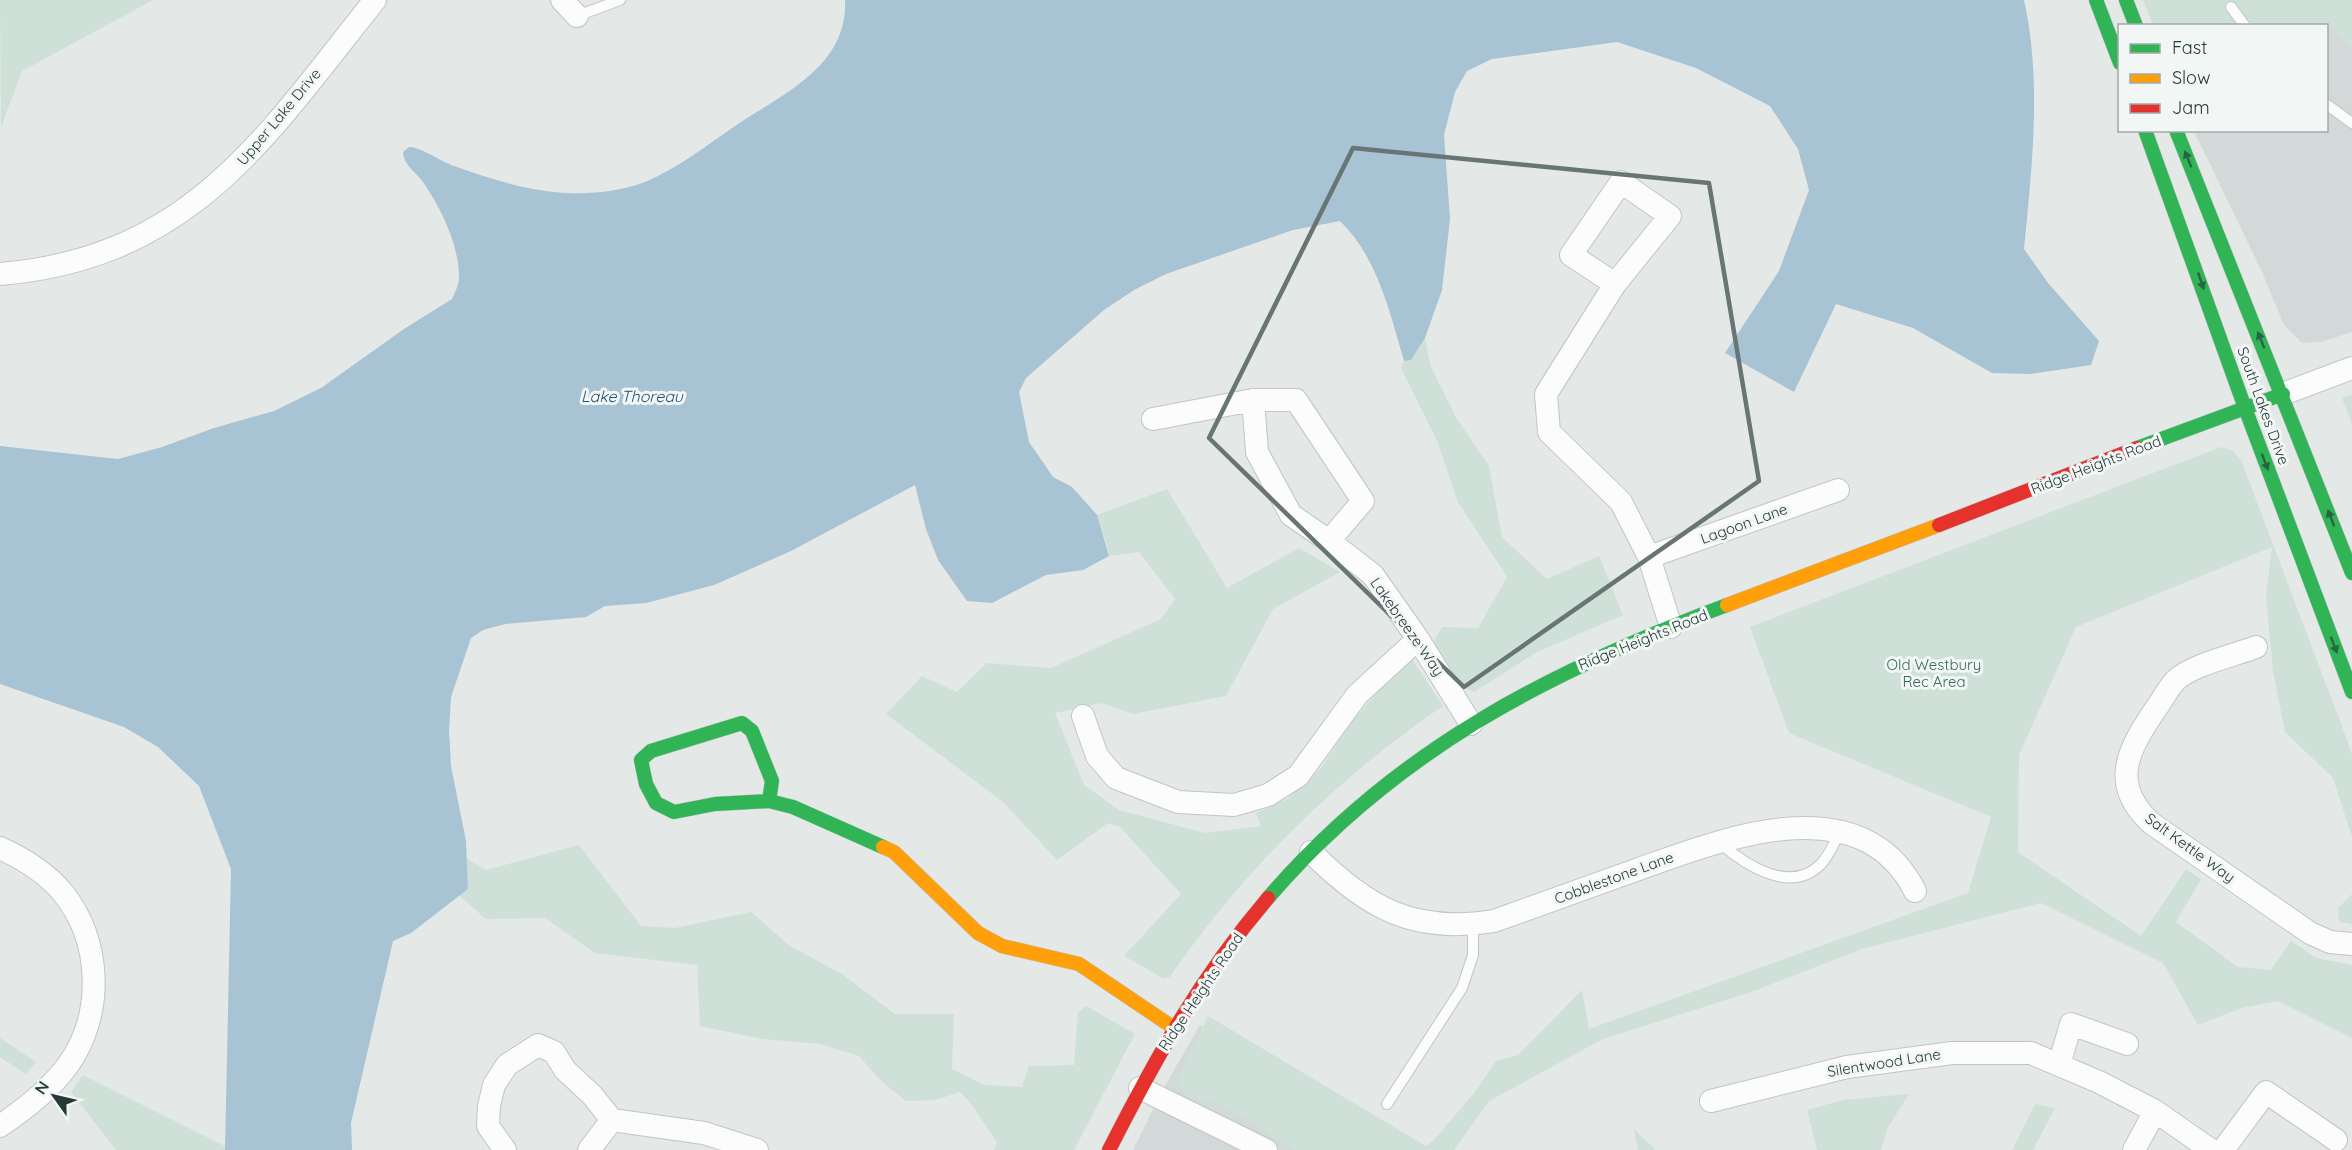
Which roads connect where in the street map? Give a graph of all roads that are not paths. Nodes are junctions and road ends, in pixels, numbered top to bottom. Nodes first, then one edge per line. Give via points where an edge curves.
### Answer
1 (375, 0) edge
2 (620, 0) edge
3 (2096, 0) edge
4 (2126, 0) edge
5 (2231, 7) dead end
6 (570, 8) edge
7 (2135, 24) edge
8 (2244, 24) edge
9 (2118, 58) edge
10 (2328, 105) edge
11 (2352, 123) edge
12 (2146, 132) edge
13 (2177, 132) edge
14 (0, 274) edge
15 (1616, 284) junction
16 (2352, 368) edge
17 (2283, 394) junction
18 (1252, 400) junction
19 (2245, 408) junction
20 (1153, 419) dead end
21 (1838, 490) dead end
22 (1329, 541) junction
23 (1649, 558) junction
24 (2352, 573) edge
25 (1671, 627) junction
26 (1418, 639) junction
27 (2256, 647) dead end
28 (2352, 692) edge
29 (1083, 716) dead end
30 (1471, 724) junction
31 (769, 801) junction
32 (1840, 832) junction
33 (1718, 841) junction
34 (0, 848) edge
35 (1311, 852) junction
36 (1915, 891) dead end
37 (1473, 924) junction
38 (2352, 944) edge
39 (1174, 1028) junction
40 (2127, 1044) dead end
41 (2059, 1065) junction
42 (1140, 1088) junction
43 (1711, 1101) dead end
44 (1387, 1104) dead end
45 (2155, 1111) junction
46 (612, 1120) junction
47 (0, 1126) edge
48 (2336, 1140) dead end
49 (505, 1150) edge
50 (589, 1150) edge
51 (757, 1150) edge
52 (1109, 1150) edge
53 (1266, 1150) edge
54 (2134, 1150) edge
55 (2211, 1150) edge
56 (2223, 1150) edge

1 - 14 street, Upper Lake Drive via 260,144 226,178 184,211 107,251 66,264
2 - 6 lane
3 - 9 street
4 - 7 street
5 - 8 lane
10 - 11 lane
12 -> 19 street, South Lakes Drive
17 -> 13 street, South Lakes Drive
15 - 15 street via 1571,255 1621,182 1670,216
15 - 23 street via 1546,394 1549,432 1621,502
16 - 17 street, Ridge Heights Road
17 - 19 street, Ridge Heights Road
24 -> 17 street, South Lakes Drive
18 - 20 street
18 - 22 street, Lakebreeze Way via 1257,452 1285,504 1291,514
18 - 22 street via 1296,400 1364,501
19 - 25 street, Ridge Heights Road
19 -> 28 street, South Lakes Drive
21 - 23 street, Lagoon Lane
22 - 26 street, Lakebreeze Way via 1373,576
23 - 25 street
25 - 30 street, Ridge Heights Road via 1562,674
26 - 29 street via 1357,695 1298,776 1268,795 1234,805 1178,802 1116,778 1097,756
26 - 30 street, Lakebreeze Way
27 - 38 street, Salt Kettle Way via 2176,680 2131,747 2127,764 2129,790 2151,823 2292,920 2330,942
30 - 35 street, Ridge Heights Road via 1389,782
31 - 31 street via 772,782 752,732 742,723 651,751 641,760 646,784 656,803 674,812 715,804
31 - 39 street via 793,807 894,852 978,933 1002,946 1079,964
32 - 33 street, Cobblestone Lane via 1763,831
32 - 33 lane via 1821,864 1811,872 1793,876 1763,872
32 - 36 street, Cobblestone Lane via 1878,846 1892,856
33 - 37 street, Cobblestone Lane via 1494,921
34 - 47 street via 30,864 63,894 87,940 94,993 90,1020 69,1065 27,1107
35 - 37 street, Cobblestone Lane via 1351,889 1379,907 1435,925
35 - 39 street, Ridge Heights Road via 1244,928
37 - 44 lane via 1473,955 1462,988
39 - 42 street, Ridge Heights Road
40 - 41 street via 2071,1024
41 - 43 street, Silentwood Lane via 2031,1053 1952,1053 1847,1067
41 - 45 street, Silentwood Lane
42 - 52 street, Ridge Heights Road
42 - 53 street
45 - 54 street
45 - 55 street, Silentwood Lane
46 - 49 street via 565,1070 554,1052 538,1045 507,1065 494,1085 488,1126
46 - 50 street
46 - 51 street via 704,1133
48 - 56 street via 2266,1092

